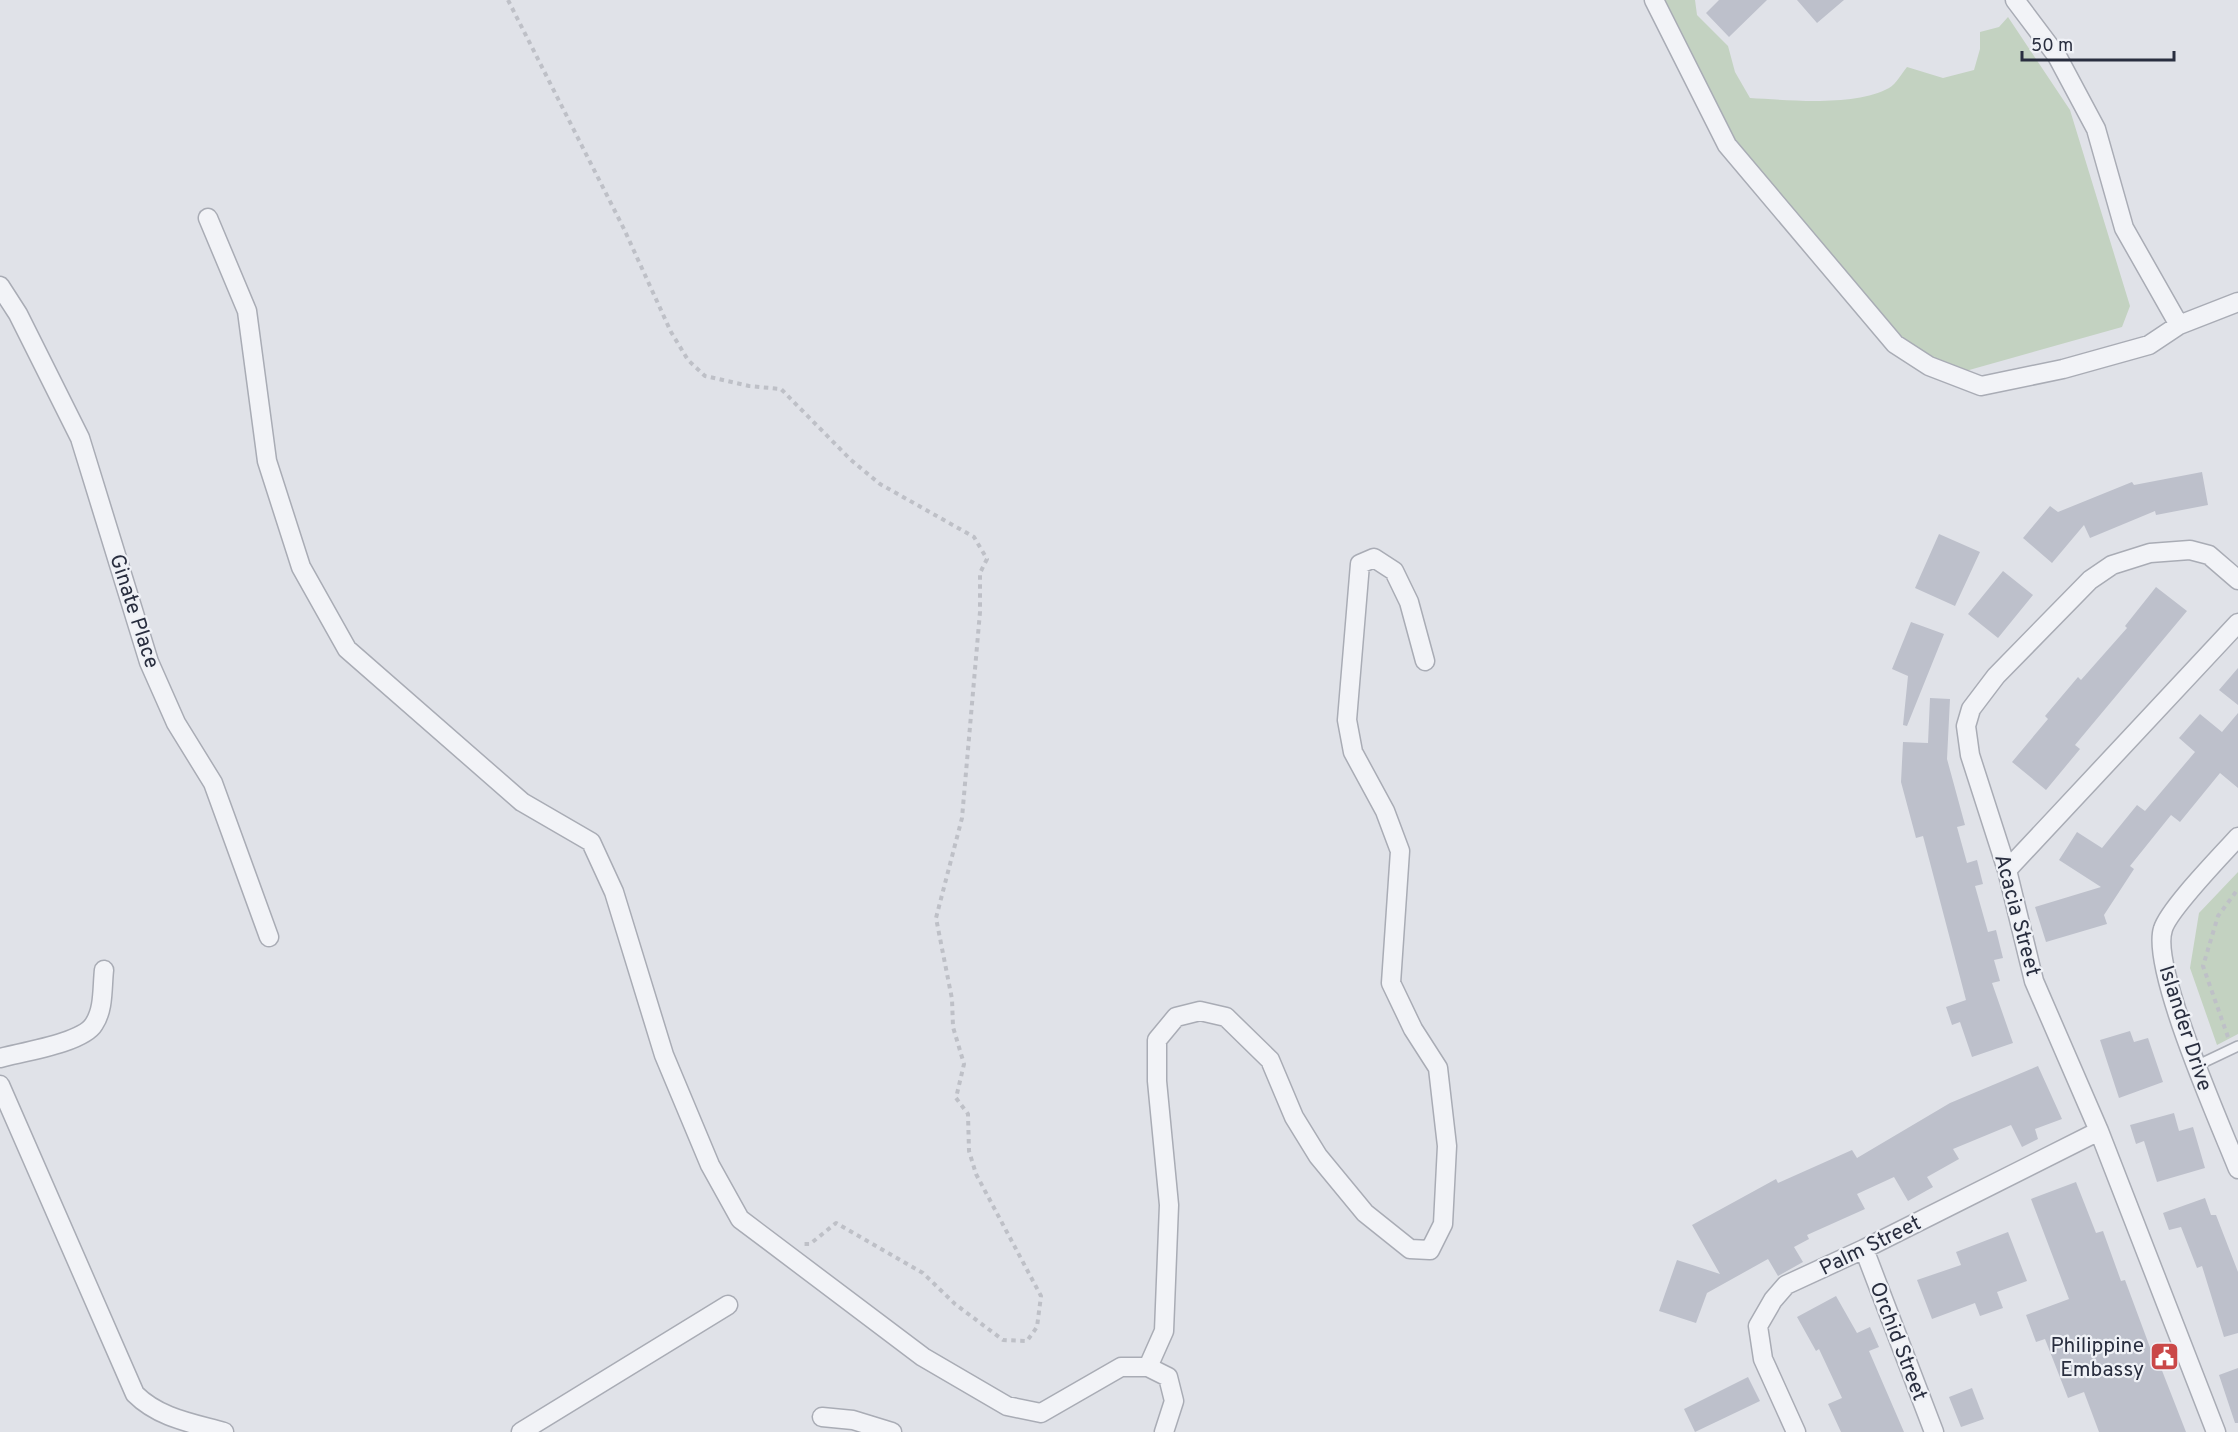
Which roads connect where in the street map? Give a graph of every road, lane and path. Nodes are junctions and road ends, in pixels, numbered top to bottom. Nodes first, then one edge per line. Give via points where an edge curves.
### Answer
1 (508, 0) edge
2 (1654, 0) edge
3 (2015, 0) edge
4 (208, 218) dead end
5 (0, 286) edge
6 (2238, 302) edge
7 (2179, 325) junction
8 (2238, 580) edge
9 (2238, 623) edge
10 (1425, 661) dead end
11 (2238, 837) edge
12 (2007, 870) junction
13 (2238, 889) edge
14 (269, 938) dead end
15 (104, 970) dead end
16 (2235, 1043) edge
17 (0, 1058) edge
18 (2196, 1066) junction
19 (0, 1085) edge
20 (2099, 1131) junction
21 (2238, 1169) edge
22 (775, 1245) junction
23 (1864, 1249) junction
24 (728, 1305) dead end
25 (1148, 1367) junction
26 (822, 1417) dead end
27 (224, 1432) edge
28 (521, 1432) edge
29 (892, 1432) edge
30 (1164, 1432) edge
31 (1796, 1432) edge
32 (1934, 1432) edge
33 (2216, 1432) edge

1 - 22 path via 688,360 705,376 781,389 880,484 974,537 987,559 980,573 962,818 936,918 952,999 953,1027 964,1064 956,1098 968,1114 969,1151 998,1220 1041,1296 1037,1328 1027,1341 1003,1340 955,1304 923,1273 836,1223 810,1244
2 - 7 street via 1727,145 1895,344 1929,366 1981,387 2149,345
3 - 7 street via 2057,56 2096,129 2124,228
4 - 22 street via 247,311 267,461 301,567 347,649 522,802 591,842 614,892 664,1055 710,1165 740,1219
5 - 14 street, Ginate Place via 80,438 149,662 176,723 213,783
6 - 7 street
8 - 12 street, Acacia Street via 2209,555 2190,550 2150,553 2112,566 2090,580 1996,676 1971,709 1966,726 1970,755
9 - 12 street
10 - 25 street via 1409,602 1394,572 1374,558 1360,564 1347,720 1353,752 1385,811 1400,851 1391,982 1413,1029 1438,1068 1447,1146 1443,1224 1430,1250 1410,1249 1365,1213 1318,1156 1294,1117 1270,1060 1226,1017 1200,1011 1176,1017 1157,1040 1169,1205 1164,1330
11 - 18 street, Islander Drive via 2174,912 2162,932 2165,969
12 - 20 street, Acacia Street via 2034,981
13 - 16 path via 2218,916 2203,966 2225,1035
15 - 17 street via 101,1009 84,1035
16 - 18 lane
18 - 21 street, Islander Drive
19 - 27 street via 135,1394 147,1406 175,1419
20 - 23 street, Palm Street
20 - 33 street, Acacia Street
22 - 25 street via 923,1357 1007,1406 1041,1413 1121,1367
23 - 31 street, Palm Street via 1786,1285 1758,1326 1763,1359
23 - 32 street, Orchid Street
24 - 28 street
25 - 30 street via 1168,1377 1174,1401
26 - 29 street via 853,1420

